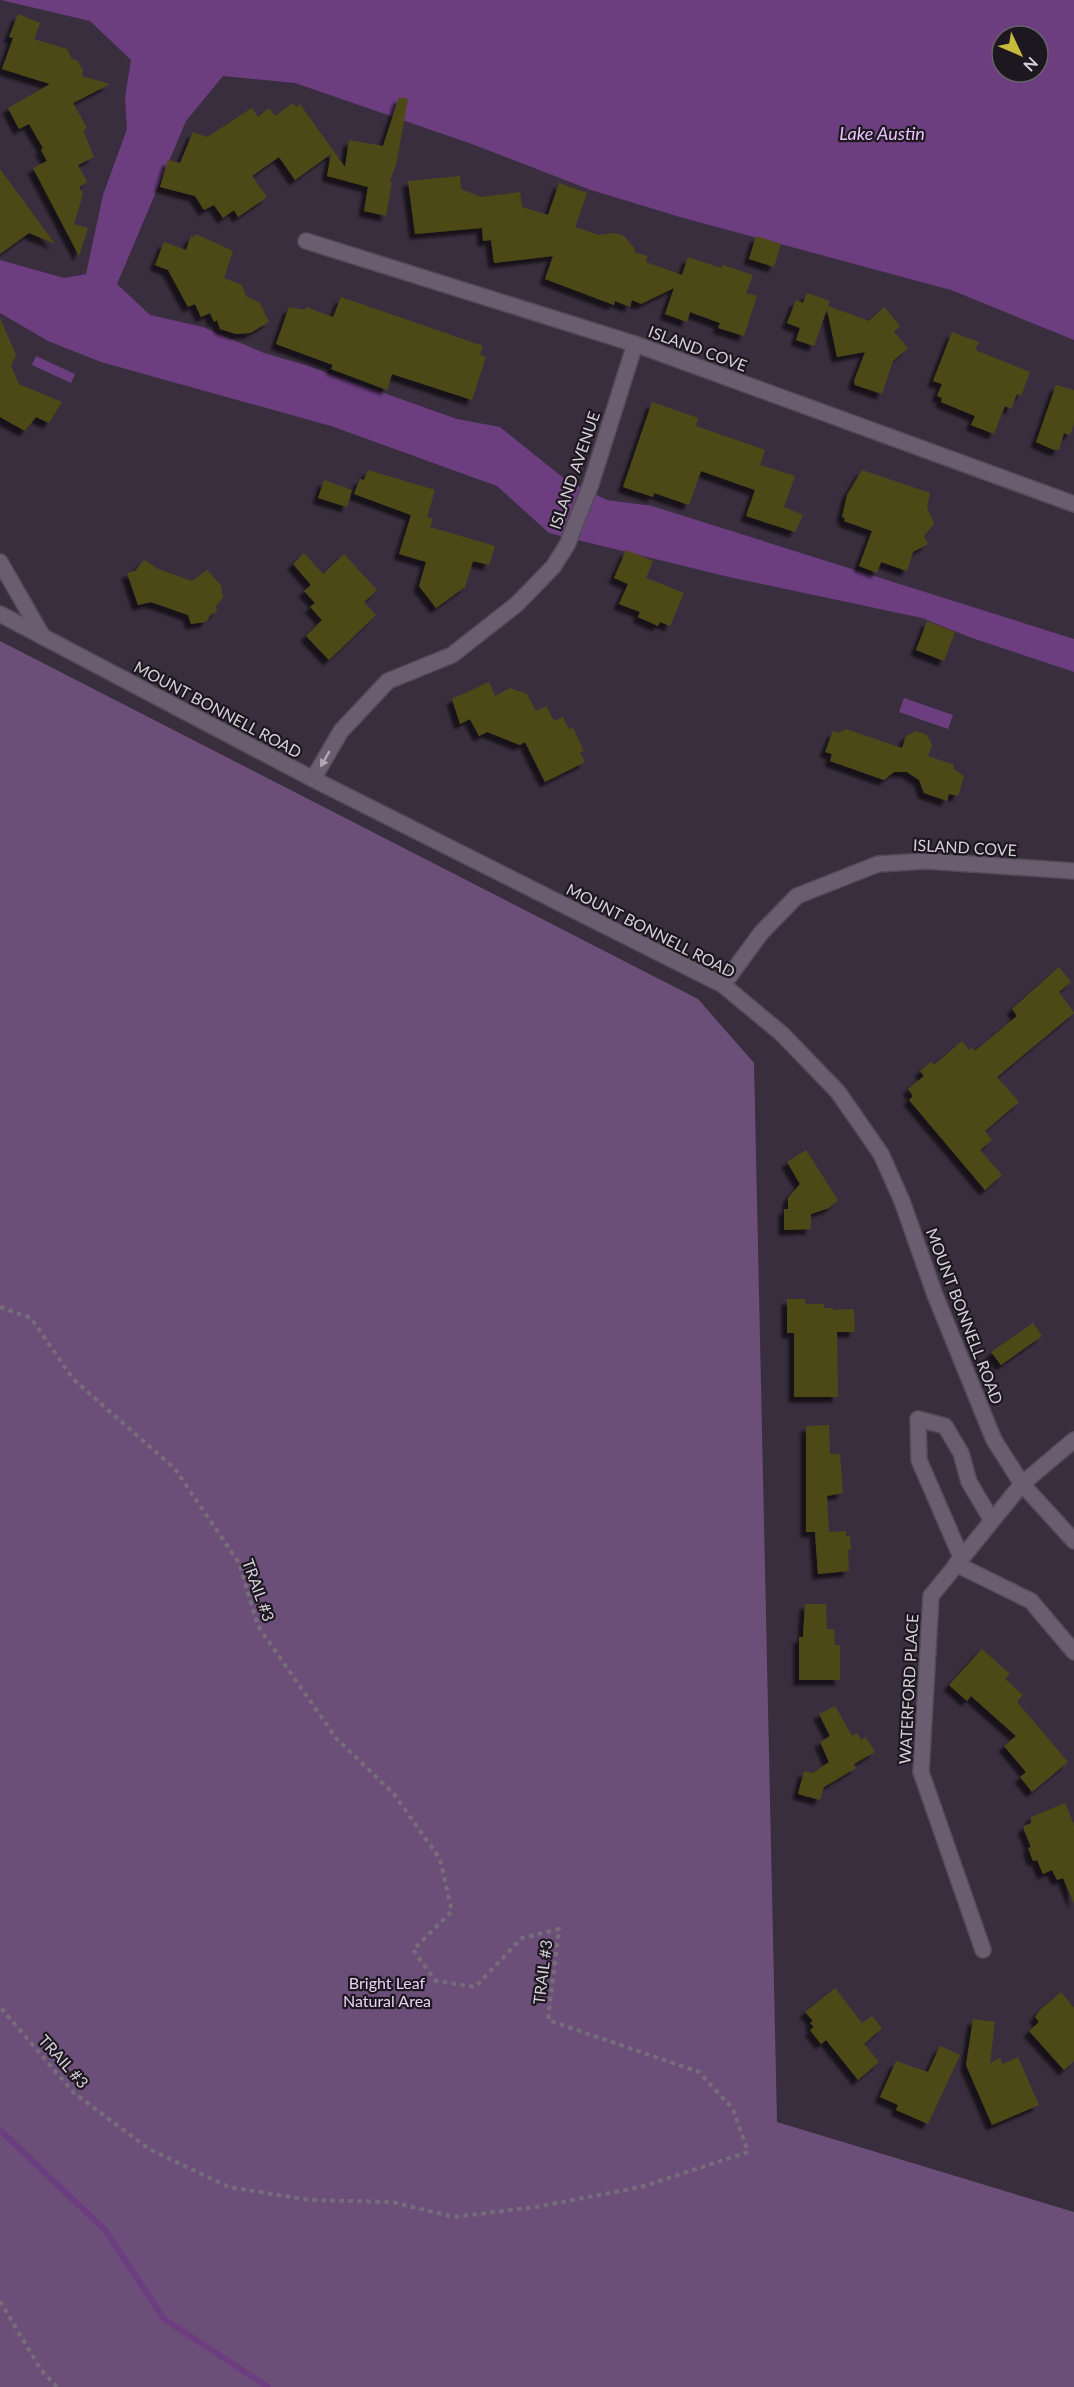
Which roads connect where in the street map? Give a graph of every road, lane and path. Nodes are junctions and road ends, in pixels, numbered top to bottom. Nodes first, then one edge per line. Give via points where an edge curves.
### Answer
1 (306, 241) dead end
2 (635, 344) junction
3 (1074, 504) edge
4 (0, 562) edge
5 (0, 614) edge
6 (43, 637) junction
7 (313, 779) junction
8 (1074, 871) edge
9 (723, 985) junction
10 (0, 1307) edge
11 (1074, 1440) edge
12 (1022, 1484) junction
13 (991, 1519) junction
14 (1074, 1541) edge
15 (959, 1561) junction
16 (1074, 1652) edge
17 (983, 1950) dead end
18 (0, 2007) edge
19 (0, 2301) edge
20 (57, 2387) edge

1 - 2 street, ISLAND COVE
2 - 3 street, ISLAND COVE
2 -> 7 street, ISLAND AVENUE via 591,484 567,545 553,567 517,604 452,655 388,681 340,730
4 - 6 street
5 - 6 street, MOUNT BONNELL ROAD
6 - 7 street, MOUNT BONNELL ROAD
7 - 9 street, MOUNT BONNELL ROAD
8 - 9 street, ISLAND COVE via 927,861 878,864 797,896 761,933
9 - 12 street, MOUNT BONNELL ROAD via 782,1034 838,1092 881,1154 994,1440
10 - 18 path, TRAIL #3 via 31,1318 73,1379 175,1469 238,1563 258,1626 336,1738 394,1794 441,1859 452,1911 413,1950 436,1981 476,1986 522,1938 559,1929 548,2020 699,2072 733,2109 748,2152 641,2187 536,2207 454,2217 392,2202 310,2200 229,2187 148,2150 74,2093
11 - 12 street, WATERFORD PLACE
12 - 13 street, WATERFORD PLACE
12 - 14 street, MOUNT BONNELL ROAD
13 - 15 street, WATERFORD PLACE
13 - 15 street via 969,1482 961,1454 945,1426 918,1419 919,1460
15 - 16 street via 1031,1601
15 - 17 street, WATERFORD PLACE via 931,1596 921,1772
19 - 20 path via 40,2370

